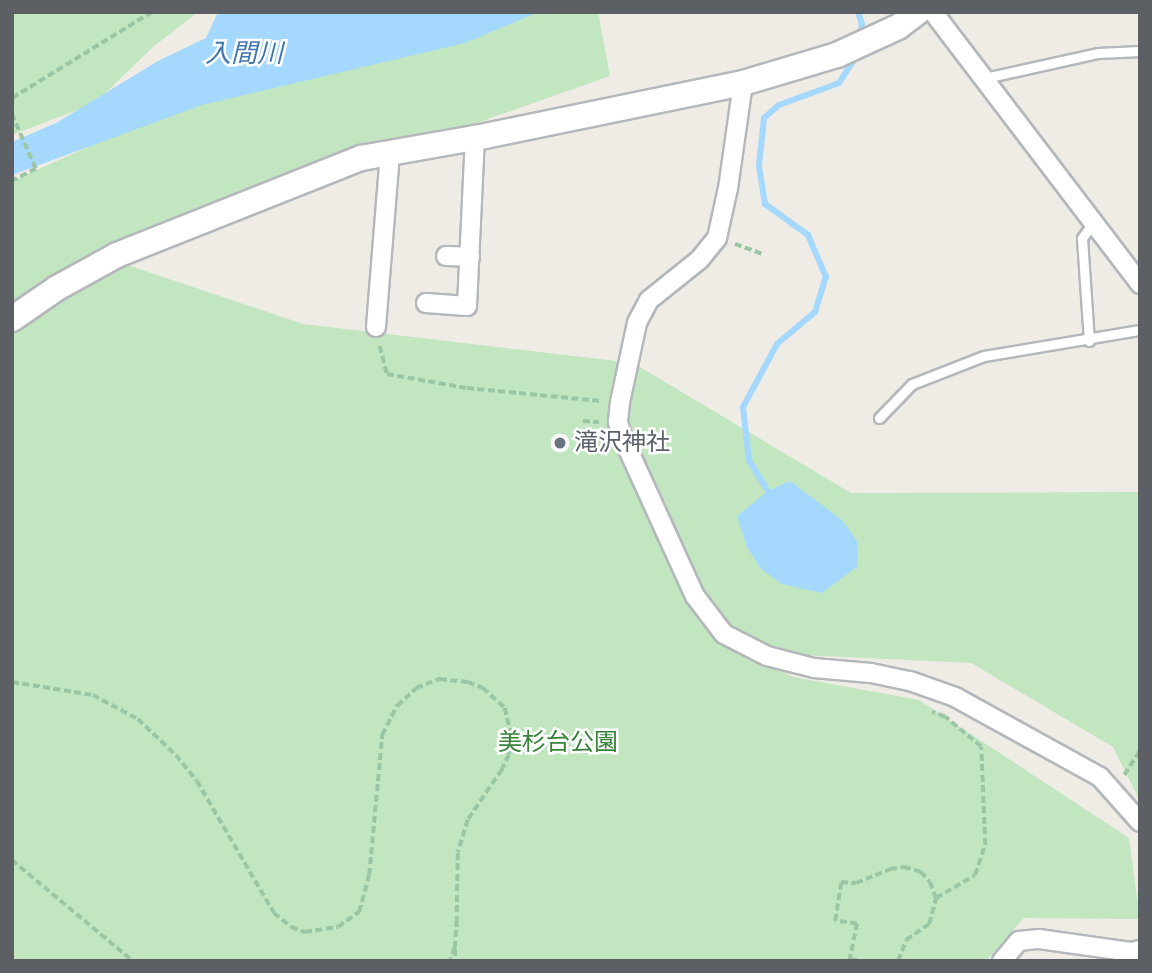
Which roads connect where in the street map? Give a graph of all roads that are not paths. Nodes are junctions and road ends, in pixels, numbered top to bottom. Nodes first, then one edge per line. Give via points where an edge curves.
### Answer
1 (918, 12) edge
2 (933, 12) edge
3 (1140, 51) edge
4 (985, 78) junction
5 (743, 83) junction
6 (475, 138) junction
7 (390, 153) junction
8 (1093, 223) junction
9 (446, 256) dead end
10 (470, 257) junction
11 (1140, 284) edge
12 (426, 303) dead end
13 (12, 319) edge
14 (376, 327) road end
15 (1140, 330) edge
16 (1089, 341) junction
17 (879, 418) dead end
18 (1140, 822) edge
19 (1140, 950) edge
20 (1002, 961) edge

1 - 5 street via 898,27 844,52
2 - 4 street
3 - 4 lane via 1098,53
4 - 8 street
5 - 6 street
5 - 18 street via 717,238 699,261 649,300 637,323 618,422 695,596 724,634 767,656 814,668 910,681 955,697 1100,777
6 - 7 street
6 - 10 street
7 - 13 street via 360,158 117,255
7 - 14 street
8 - 11 street
8 - 16 lane via 1082,238
9 - 10 street
10 - 12 street via 467,306
15 - 16 lane
16 - 17 lane via 984,356 912,384
19 - 20 street via 1029,940 1018,941

